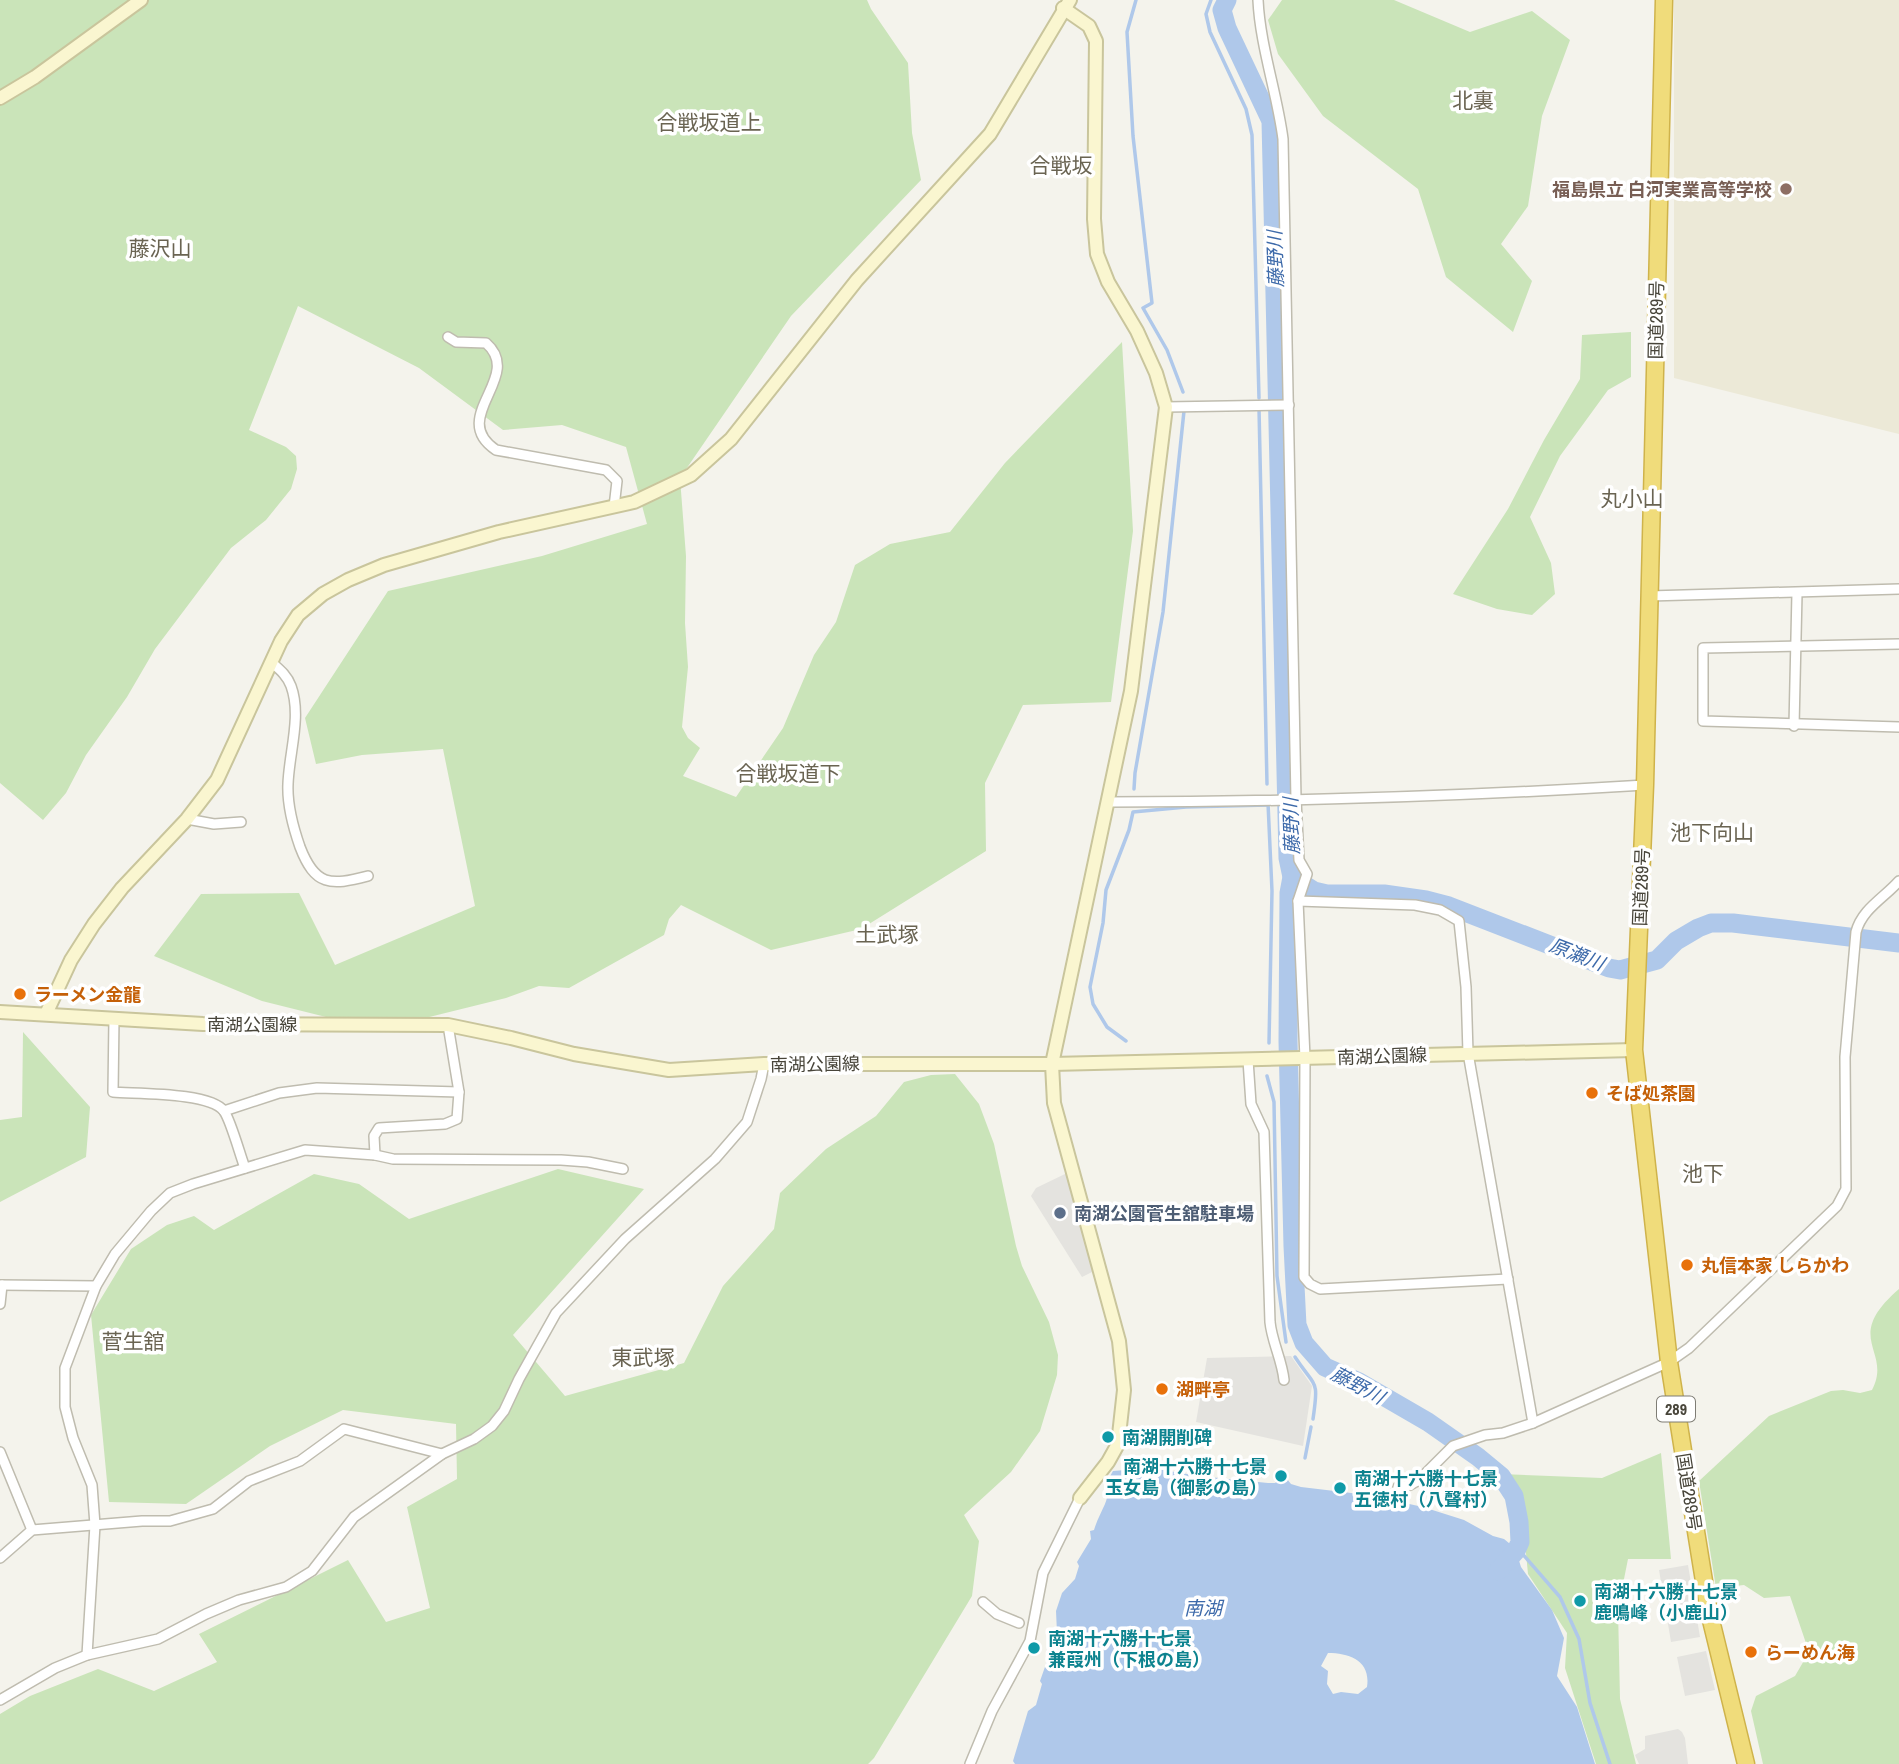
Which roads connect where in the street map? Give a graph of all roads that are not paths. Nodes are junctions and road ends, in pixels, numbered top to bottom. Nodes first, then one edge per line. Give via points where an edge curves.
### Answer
1 (141, 0) edge
2 (1258, 0) edge
3 (1664, 0) edge
4 (1067, 4) edge
5 (0, 98) edge
6 (448, 337) dead end
7 (1289, 405) junction
8 (1166, 407) junction
9 (614, 507) junction
10 (1899, 589) edge
11 (1797, 593) junction
12 (1650, 596) junction
13 (1899, 644) edge
14 (1794, 647) junction
15 (271, 662) junction
16 (1794, 726) junction
17 (1899, 727) edge
18 (1645, 785) junction
19 (1296, 799) junction
20 (1109, 802) junction
21 (187, 819) junction
22 (241, 822) dead end
23 (368, 876) dead end
24 (1899, 881) edge
25 (1298, 901) junction
26 (0, 1012) edge
27 (46, 1014) junction
28 (114, 1018) junction
29 (448, 1025) junction
30 (1634, 1050) junction
31 (1468, 1053) junction
32 (1305, 1058) junction
33 (1248, 1060) junction
34 (764, 1064) junction
35 (1052, 1064) junction
36 (459, 1092) junction
37 (224, 1111) junction
38 (375, 1155) junction
39 (244, 1167) junction
40 (623, 1169) dead end
41 (1508, 1279) junction
42 (1, 1285) edge
43 (96, 1286) junction
44 (0, 1304) edge
45 (1669, 1362) junction
46 (1284, 1380) dead end
47 (1533, 1423) junction
48 (0, 1452) edge
49 (442, 1454) junction
50 (1398, 1487) dead end
51 (1080, 1498) joint
52 (95, 1525) junction
53 (32, 1530) junction
54 (0, 1558) edge
55 (983, 1602) dead end
56 (1019, 1623) dead end
57 (87, 1655) junction
58 (0, 1700) edge
59 (970, 1764) edge
60 (1746, 1764) edge

1 - 5 street
2 - 7 street via 1283,139
3 - 12 highway, 国道289号 / 289
4 - 8 street via 1089,26 1096,41 1097,254 1156,373
4 - 9 street via 990,134 857,281 732,439 691,475
6 - 9 street via 456,342 486,343 496,354 494,383 479,417 484,442 496,450 606,470 617,481
7 - 8 street
7 - 19 street
8 - 20 street via 1131,691
9 - 15 street via 499,532 348,580 298,615
10 - 11 street
11 - 12 street
11 - 14 street
12 - 18 highway, 国道289号 / 289
13 - 14 street
14 - 16 street
14 - 16 street via 1703,648 1703,721
15 - 21 street via 217,780
15 - 23 street via 284,673 293,695 289,809 305,859 321,880 340,882
16 - 17 street
18 - 19 street
18 - 30 highway, 国道289号 / 289
19 - 20 street
19 - 25 street via 1299,860 1307,878
20 - 35 street
21 - 22 street
21 - 27 street via 94,924
24 - 45 street via 1858,922 1855,937 1845,1057 1846,1189 1837,1206
25 - 31 street via 1415,905 1440,910 1460,921
25 - 32 street
26 - 27 street, 南湖公園線
27 - 28 street, 南湖公園線
28 - 29 street, 南湖公園線 via 203,1024
28 - 37 street via 113,1092 201,1099
29 - 34 street, 南湖公園線 via 669,1070
29 - 36 street
30 - 31 street, 南湖公園線
30 - 45 highway, 国道289号 / 289
31 - 32 street, 南湖公園線
31 - 41 street
32 - 33 street, 南湖公園線
32 - 41 street via 1304,1277 1310,1284 1320,1289
33 - 35 street, 南湖公園線
33 - 46 street via 1251,1104 1264,1132 1271,1335
34 - 35 street, 南湖公園線
34 - 49 street via 747,1122 738,1133 556,1313 492,1426
35 - 51 street via 1054,1103 1119,1341 1124,1390 1118,1444
36 - 37 street via 317,1088 279,1093
36 - 38 street via 457,1119 445,1124 379,1128 374,1136
37 - 39 street
38 - 39 street via 304,1150
38 - 40 street via 393,1159 561,1160
39 - 43 street via 170,1193 134,1229
41 - 47 street
42 - 43 street
42 - 44 street
43 - 52 street via 65,1368 65,1406 92,1485
45 - 47 street
45 - 60 highway, 国道289号 / 289 via 1709,1612
47 - 50 street via 1453,1446 1419,1479
48 - 53 street
49 - 52 street via 344,1429 300,1461 249,1481 213,1509 170,1521
49 - 57 street via 354,1517 312,1571 286,1587 239,1600 158,1639
51 - 59 street via 1044,1573 1030,1641
52 - 53 street
52 - 57 street
53 - 54 street
55 - 56 street
57 - 58 street

